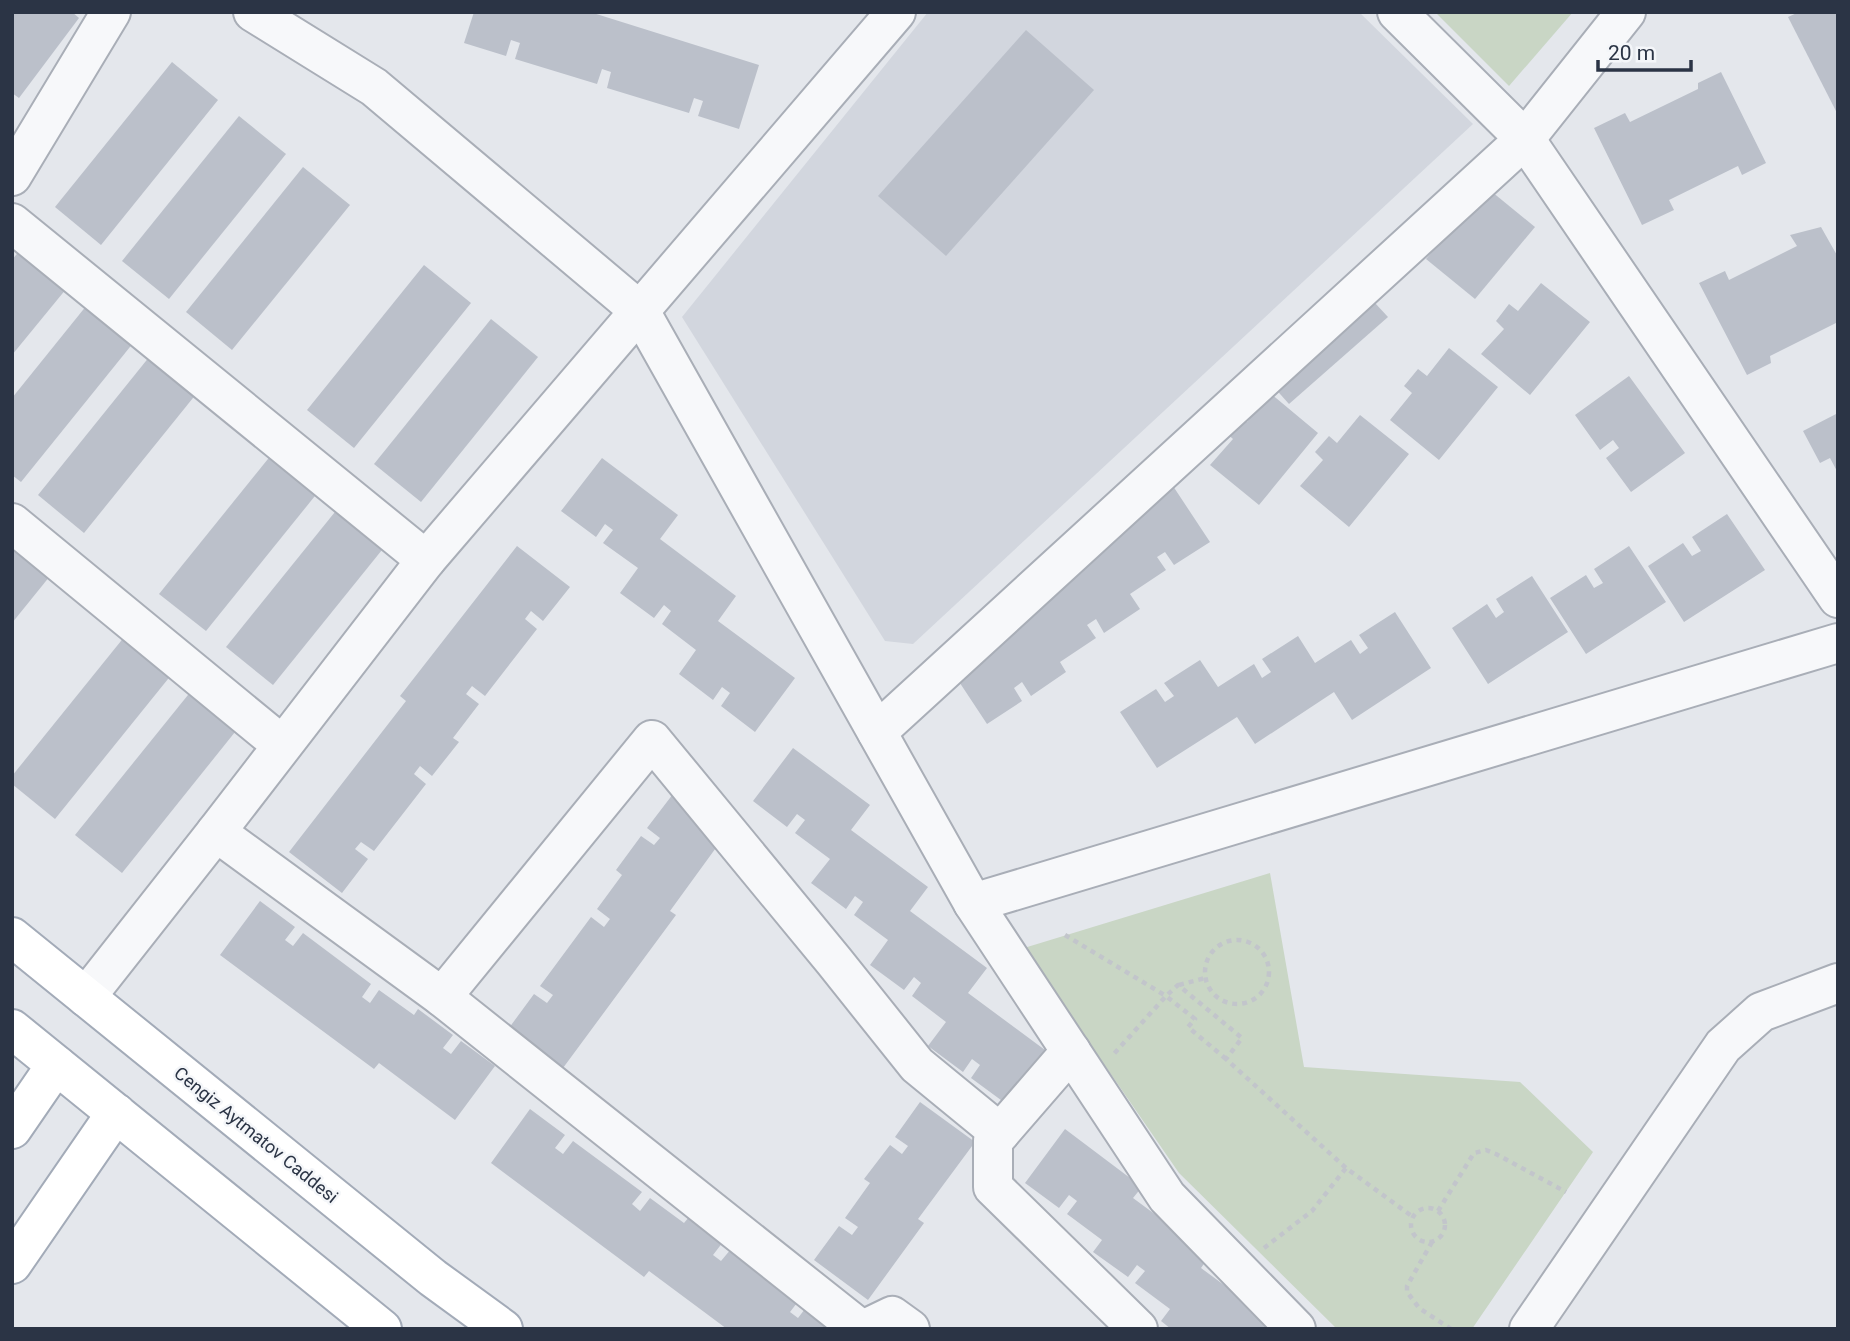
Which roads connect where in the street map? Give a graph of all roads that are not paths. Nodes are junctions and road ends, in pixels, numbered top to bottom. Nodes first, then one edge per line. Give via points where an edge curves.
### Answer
1 (111, 12) edge
2 (253, 12) edge
3 (896, 12) edge
4 (1397, 12) edge
5 (1626, 12) edge
6 (1525, 139) junction
7 (12, 176) edge
8 (12, 223) edge
9 (640, 311) junction
10 (12, 523) edge
11 (426, 559) junction
12 (1838, 598) edge
13 (1838, 643) edge
14 (877, 732) junction
15 (282, 745) junction
16 (216, 832) junction
17 (973, 903) junction
18 (12, 937) edge
19 (1838, 983) edge
20 (86, 997) junction
21 (442, 997) junction
22 (12, 1029) edge
23 (1088, 1058) junction
24 (56, 1065) junction
25 (116, 1113) junction
26 (12, 1129) edge
27 (1000, 1133) junction
28 (12, 1264) edge
29 (382, 1329) edge
30 (503, 1329) edge
31 (863, 1329) edge
32 (910, 1329) edge
33 (1138, 1329) edge
34 (1296, 1329) edge
35 (1529, 1329) edge

1 - 7 street
2 - 9 street via 374,88
3 - 9 street
4 - 6 street
5 - 6 street
6 - 12 street
6 - 14 street
8 - 11 street
9 - 11 street
9 - 14 street
10 - 15 street
11 - 15 street
13 - 17 street
14 - 17 street
15 - 16 street
16 - 20 street
16 - 21 street
17 - 23 street
18 - 20 main road, Cengiz Aytmatov Caddesi
19 - 35 street via 1761,1012 1723,1046
20 - 30 main road, Cengiz Aytmatov Caddesi via 433,1278
21 - 27 street via 652,740 917,1065
21 - 31 street
22 - 24 main road
23 - 27 street
23 - 34 street via 1167,1197
24 - 25 main road
24 - 26 main road
25 - 28 main road
25 - 29 main road
27 - 33 street via 993,1141 993,1187
31 - 32 street via 892,1316

